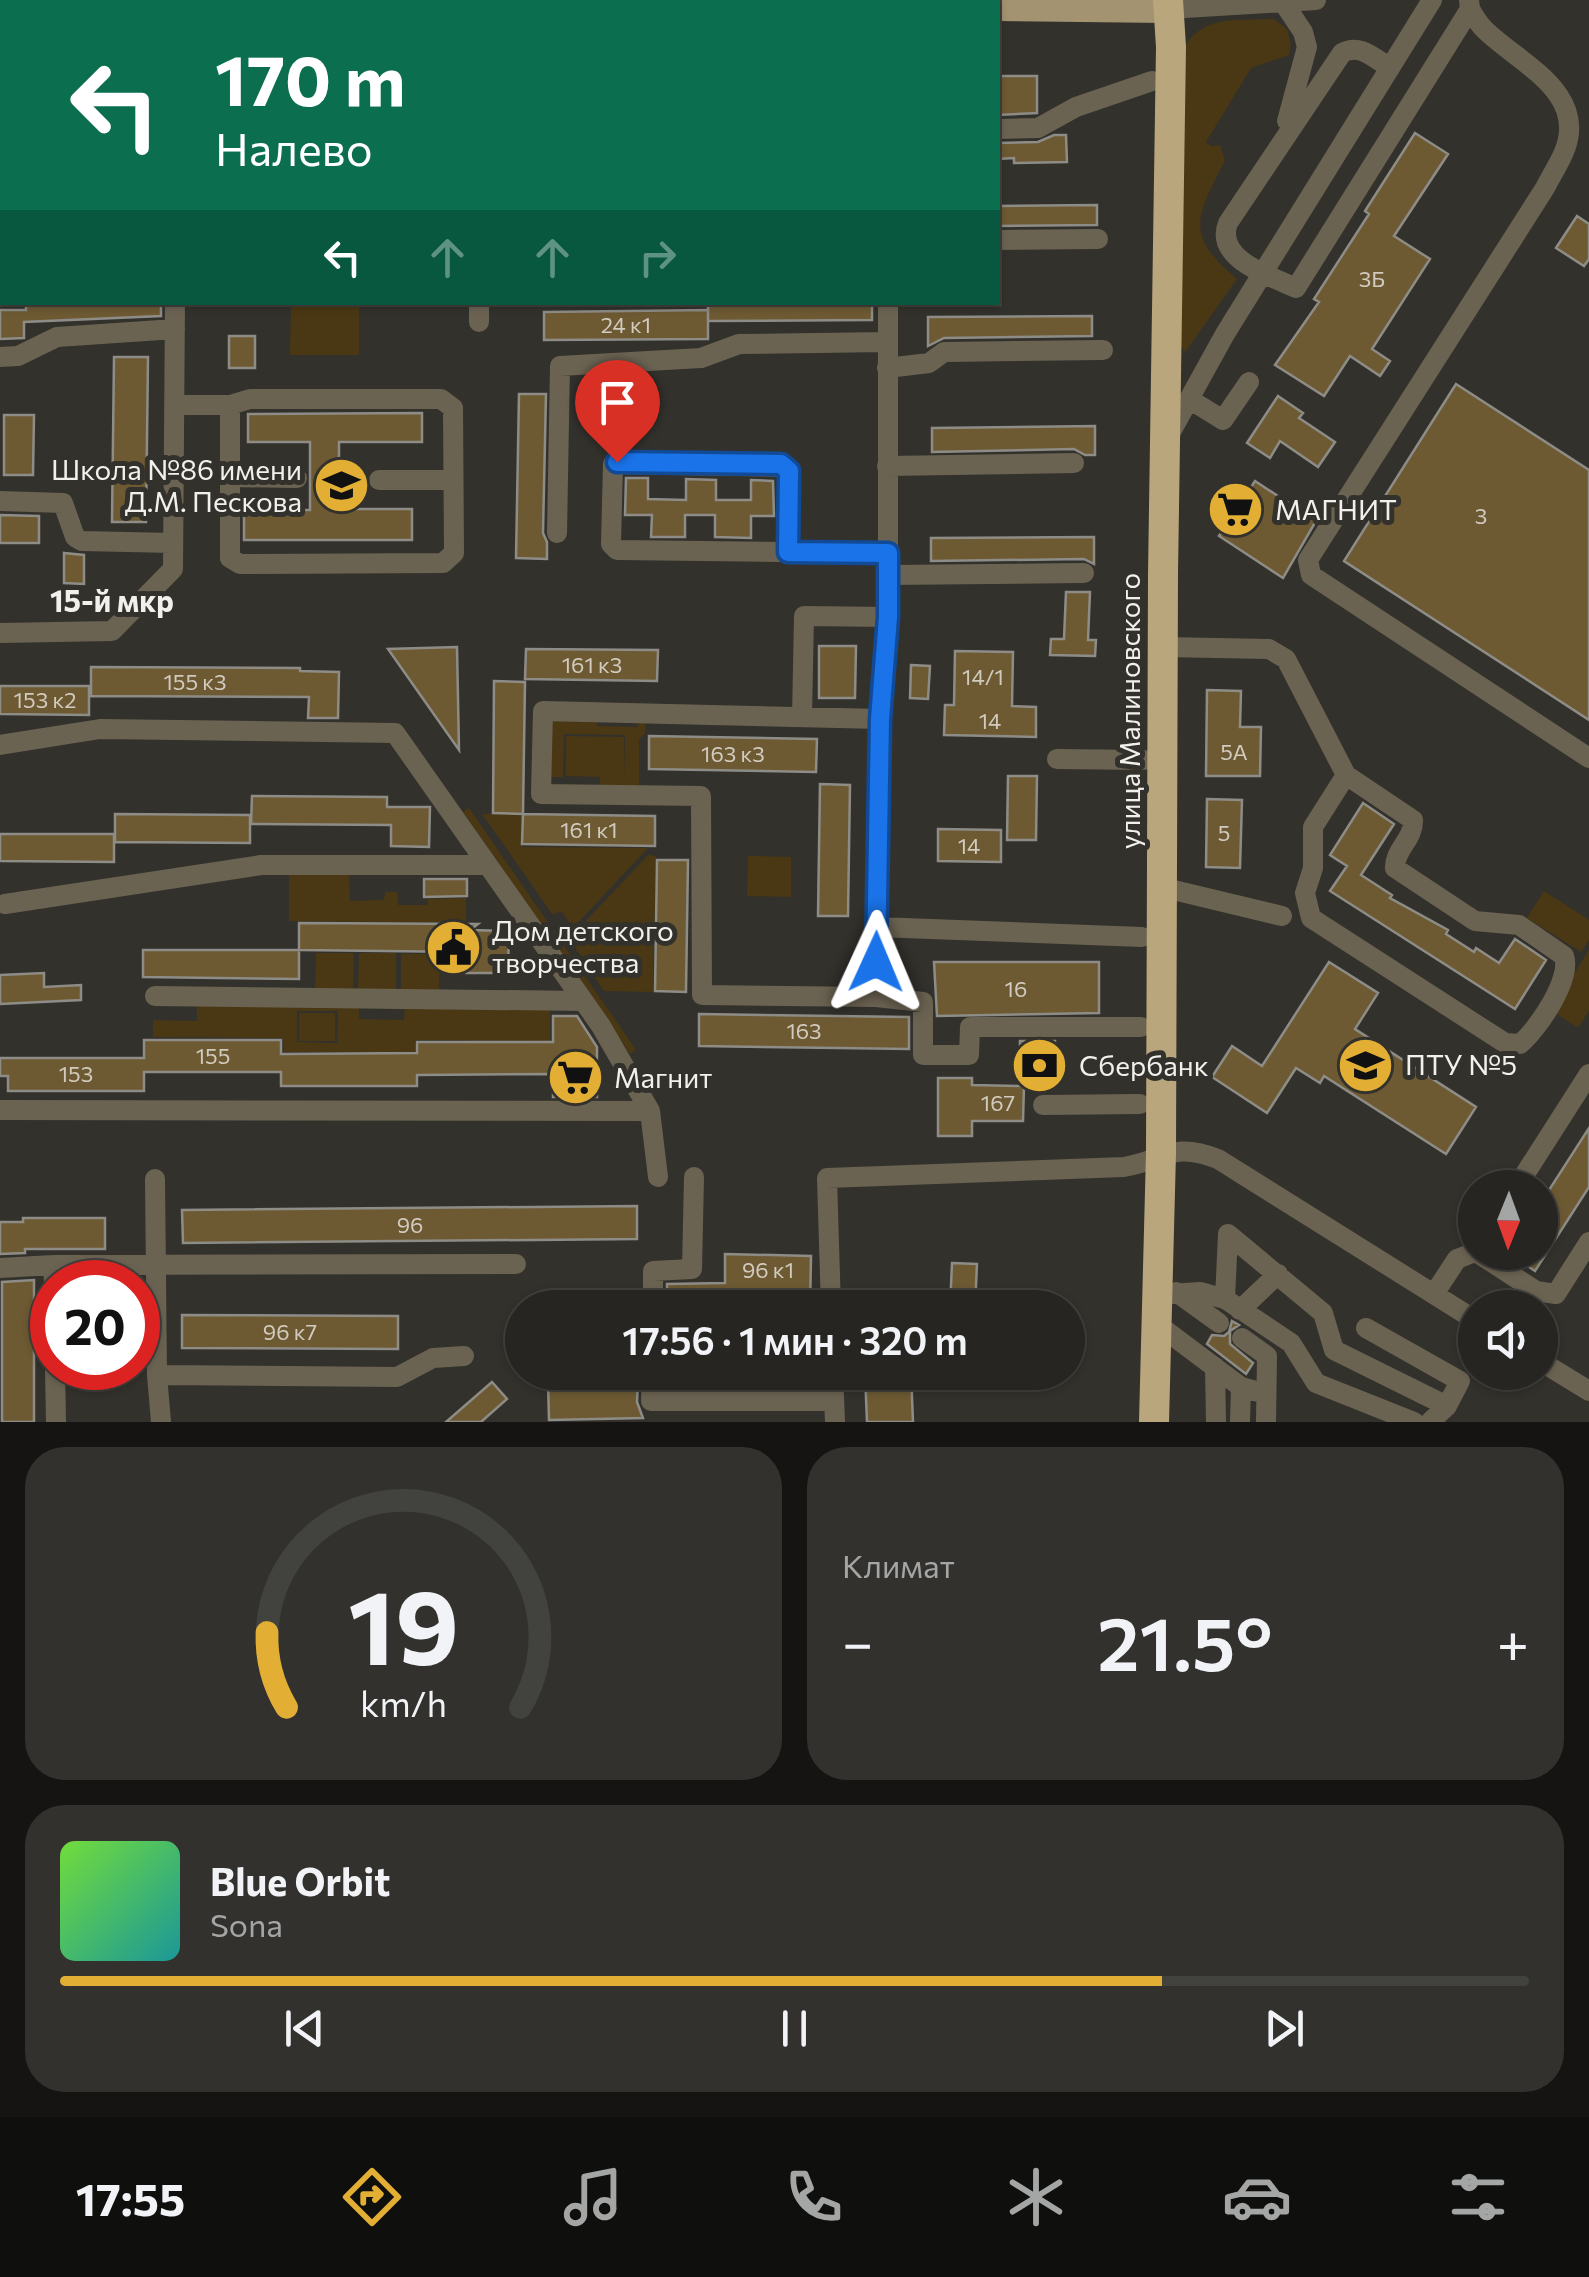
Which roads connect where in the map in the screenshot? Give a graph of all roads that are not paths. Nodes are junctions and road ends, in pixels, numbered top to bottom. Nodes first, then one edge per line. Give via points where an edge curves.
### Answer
1 (1316, 0) edge
2 (1432, 0) edge
3 (1283, 2) edge
4 (1009, 4) edge
5 (1160, 4) edge
6 (1469, 5) edge
7 (1390, 68) junction
8 (1152, 80) junction
9 (1000, 130) edge
10 (1282, 140) junction
11 (1098, 239) dead end
12 (1000, 240) edge
13 (1264, 274) junction
14 (175, 305) edge
15 (888, 305) edge
16 (175, 329) junction
17 (887, 342) junction
18 (1103, 350) dead end
19 (0, 357) edge
20 (887, 368) junction
21 (1249, 382) dead end
22 (1189, 399) junction
23 (230, 405) junction
24 (174, 406) junction
25 (1165, 443) junction
26 (1074, 462) dead end
27 (888, 466) junction
28 (230, 478) junction
29 (297, 478) dead end
30 (379, 480) dead end
31 (454, 480) junction
32 (0, 501) edge
33 (557, 533) dead end
34 (173, 543) junction
35 (788, 552) junction
36 (888, 553) junction
37 (1084, 574) dead end
38 (888, 575) junction
39 (888, 617) junction
40 (0, 633) edge
41 (1163, 647) junction
42 (802, 717) junction
43 (880, 719) junction
44 (0, 744) edge
45 (1589, 758) edge
46 (1058, 759) dead end
47 (1144, 760) junction
48 (1346, 775) junction
49 (486, 865) junction
50 (1161, 887) junction
51 (5, 904) dead end
52 (1282, 916) dead end
53 (877, 927) junction
54 (1142, 936) junction
55 (155, 996) dead end
56 (876, 996) junction
57 (583, 1001) junction
58 (1141, 1027) junction
59 (1589, 1074) edge
60 (1140, 1104) junction
61 (1043, 1105) dead end
62 (0, 1110) edge
63 (650, 1111) junction
64 (1150, 1158) junction
65 (1528, 1170) edge
66 (658, 1177) dead end
67 (694, 1177) dead end
68 (155, 1178) dead end
69 (1589, 1242) edge
70 (1458, 1258) edge
71 (157, 1260) edge
72 (160, 1264) edge
73 (516, 1264) dead end
74 (0, 1268) edge
75 (1504, 1270) edge
76 (30, 1271) edge
77 (1278, 1274) junction
78 (653, 1290) edge
79 (830, 1290) edge
80 (1434, 1294) junction
81 (1164, 1304) junction
82 (1232, 1304) junction
83 (1458, 1309) edge
84 (1219, 1323) dead end
85 (1366, 1328) dead end
86 (1242, 1338) dead end
87 (1334, 1350) junction
88 (464, 1356) dead end
89 (1216, 1367) junction
90 (1308, 1372) junction
91 (1558, 1372) edge
92 (160, 1375) edge
93 (1240, 1387) junction
94 (55, 1390) edge
95 (157, 1390) edge
96 (651, 1390) edge
97 (1589, 1391) edge
98 (1266, 1394) junction
99 (1447, 1406) junction
100 (834, 1411) edge
101 (56, 1422) edge
102 (161, 1422) edge
103 (1135, 1422) edge
104 (1154, 1422) edge
105 (1216, 1422) edge
106 (1240, 1422) edge
107 (1266, 1422) edge
108 (1414, 1422) edge
109 (1430, 1422) edge

1 - 3 street
2 - 7 street
3 - 5 street
3 - 10 street via 1307,48
4 - 5 main road
5 - 8 highway, улица Малиновского
5 - 25 highway, улица Малиновского via 1171,47
6 - 13 street via 1296,288
6 - 45 street via 1483,28 1563,100 1566,149 1308,569
7 - 10 street via 1361,49 1342,53
7 - 13 street
8 - 9 street via 1038,128
8 - 47 highway, улица Малиновского
10 - 13 street via 1224,233 1230,251
11 - 12 street
13 - 22 street
14 - 16 street
15 - 17 street
16 - 19 street via 57,337 18,356
16 - 24 street
17 - 20 street
17 - 33 street via 739,344 701,358 560,366
18 - 20 street via 944,352 929,362
20 - 27 street
21 - 22 street via 1224,420
22 - 25 street
23 - 24 street
23 - 28 street
23 - 31 street via 250,399 441,398 453,408
24 - 34 street
25 - 41 highway, улица Малиновского
26 - 27 street
27 - 36 street
28 - 29 street
28 - 31 street via 230,558 240,564 443,563 454,553
30 - 31 street
32 - 34 street via 63,503 82,541
34 - 40 street via 173,569 112,631
35 - 35 street via 787,466 612,464 612,548
35 - 36 street
36 - 38 street
37 - 38 street
38 - 39 street
39 - 42 street via 804,616
39 - 43 street
41 - 48 street via 1279,652
41 - 50 highway, улица Малиновского
42 - 43 street
42 - 56 street via 543,712 540,794 702,796 702,995
43 - 53 street
44 - 49 street via 100,729 395,733
46 - 47 street
47 - 54 highway, улица Малиновского
48 - 48 street via 1413,820 1395,858 1399,872 1480,924 1519,925 1564,956 1564,982 1520,1044 1505,1043 1311,918 1306,893 1313,827
49 - 51 street via 261,865
49 - 57 street
50 - 52 street
50 - 64 highway, улица Малиновского
53 - 54 street
53 - 56 street
54 - 58 highway, улица Малиновского
55 - 57 street
56 - 58 street via 923,1002 923,1055 970,1055 970,1026
57 - 63 street
58 - 60 highway, улица Малиновского
59 - 65 street
60 - 61 street
60 - 64 highway, улица Малиновского
62 - 63 street
63 - 66 street
64 - 79 street via 1124,1166 827,1178
64 - 80 street via 1191,1151 1218,1159
64 - 81 highway, улица Малиновского
64 - 103 highway, улица Малиновского
67 - 78 street via 692,1269 654,1270
68 - 71 street
69 - 75 street via 1556,1294 1536,1291
70 - 80 street
72 - 73 street
74 - 76 street
77 - 82 street
77 - 82 street via 1228,1234
77 - 87 street via 1323,1313
80 - 83 street
81 - 82 street via 1200,1292
81 - 84 street
81 - 89 street
81 - 104 highway, улица Малиновского
82 - 90 street via 1291,1343
85 - 99 street via 1460,1381
86 - 98 street via 1267,1356
87 - 90 street
87 - 99 street
88 - 92 street via 432,1358 396,1377
89 - 93 street
89 - 105 street
90 - 108 street via 1316,1383
91 - 97 street
93 - 98 street
93 - 106 street
94 - 101 street
95 - 102 street
96 - 100 street via 651,1401
98 - 107 street
99 - 109 street

